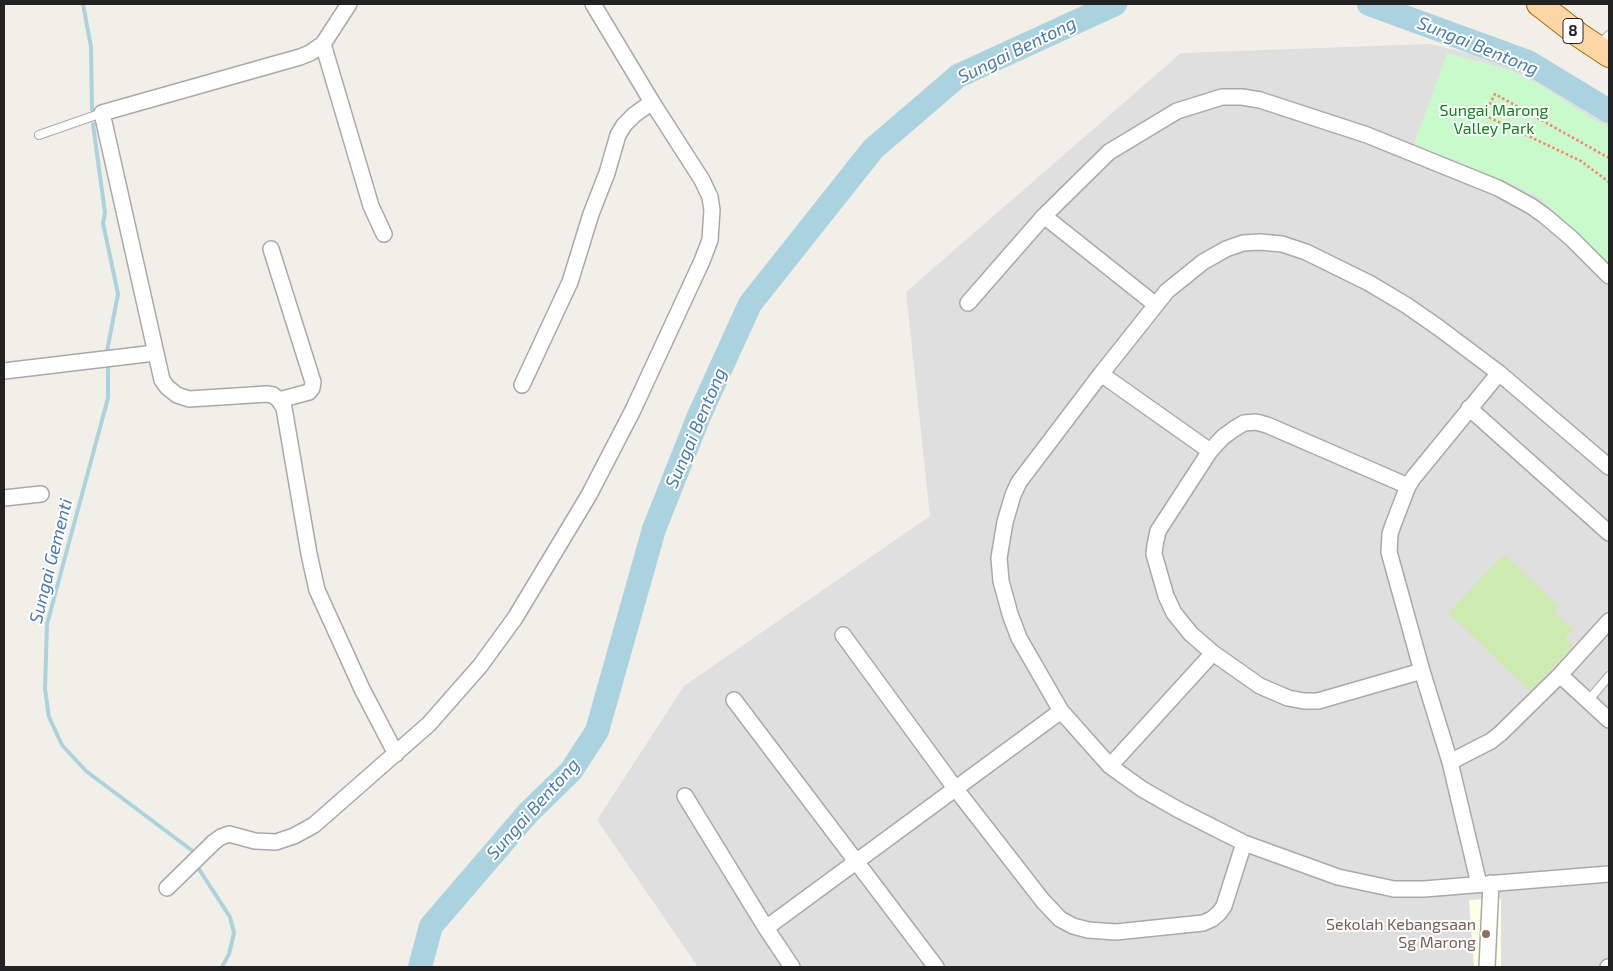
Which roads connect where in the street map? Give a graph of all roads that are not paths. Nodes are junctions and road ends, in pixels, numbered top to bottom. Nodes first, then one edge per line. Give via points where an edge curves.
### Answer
1 (350, 4) edge
2 (593, 4) edge
3 (1539, 4) edge
4 (323, 44) junction
5 (1605, 45) edge
6 (652, 102) junction
7 (102, 113) junction
8 (39, 135) dead end
9 (1044, 216) junction
10 (384, 234) dead end
11 (271, 248) dead end
12 (1609, 276) edge
13 (968, 303) dead end
14 (1156, 305) junction
15 (155, 353) junction
16 (4, 371) edge
17 (1499, 373) junction
18 (1101, 374) junction
19 (522, 385) dead end
20 (279, 400) junction
21 (1469, 408) junction
22 (1210, 451) junction
23 (1606, 459) edge
24 (1408, 486) junction
25 (42, 494) dead end
26 (4, 498) edge
27 (1609, 533) edge
28 (1609, 621) edge
29 (843, 636) dead end
30 (1213, 654) junction
31 (1422, 671) junction
32 (1560, 675) junction
33 (1609, 676) edge
34 (734, 700) dead end
35 (1588, 700) junction
36 (1061, 711) junction
37 (1609, 720) edge
38 (396, 754) junction
39 (1450, 762) junction
40 (1110, 766) junction
41 (955, 788) junction
42 (685, 796) dead end
43 (1244, 843) junction
44 (857, 861) junction
45 (1609, 874) edge
46 (1485, 884) junction
47 (167, 888) dead end
48 (766, 928) junction
49 (792, 967) edge
50 (936, 967) edge
51 (1487, 967) edge

1 - 4 street
2 - 6 street
3 - 5 main road, 8 via 1578,35
4 - 7 street via 300,58
4 - 10 street via 371,206
6 - 19 street via 634,115 618,135 570,282
6 - 38 street via 710,197 712,224 702,261 633,410 593,487 515,618 480,666 429,724
7 - 8 lane
7 - 15 street
9 - 12 street via 1109,152 1130,138 1177,111 1222,97 1242,97 1367,135 1498,188 1538,211
9 - 13 street
9 - 14 street
11 - 20 street via 313,382 309,392
14 - 17 street via 1180,279 1226,249 1243,243 1282,244 1306,252 1369,283 1439,328
14 - 18 street
15 - 16 street
15 - 20 street via 162,380 182,398 267,394
17 - 21 street
17 - 23 street
18 - 22 street
18 - 36 street via 1012,495 999,558 1001,581 1019,638
20 - 38 street via 284,408 317,590
21 - 24 street
21 - 27 street
22 - 24 street via 1234,429 1256,422
22 - 30 street via 1158,532 1154,554 1174,613
24 - 31 street via 1390,534 1389,552
25 - 26 street
28 - 32 street
29 - 41 street
30 - 31 street via 1260,686 1304,701 1318,701
30 - 40 street
31 - 39 street
32 - 35 street
32 - 39 street via 1501,734
33 - 35 lane
34 - 44 street
35 - 37 street
36 - 40 street
36 - 41 street
38 - 47 street via 314,825 276,842 255,841 230,834 221,837
39 - 46 street
40 - 43 street via 1142,789
41 - 43 street via 1051,910 1060,919 1088,930 1137,931 1203,923 1212,919 1224,906
41 - 44 street
42 - 48 street
43 - 46 street via 1338,877 1394,889
44 - 48 street
44 - 50 street
45 - 46 street
46 - 51 street
48 - 49 street

